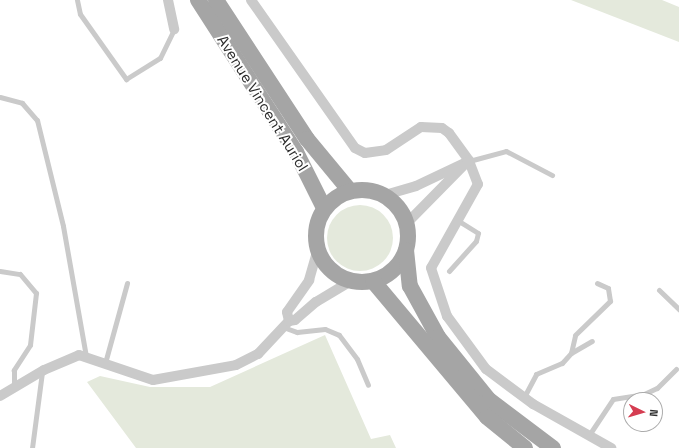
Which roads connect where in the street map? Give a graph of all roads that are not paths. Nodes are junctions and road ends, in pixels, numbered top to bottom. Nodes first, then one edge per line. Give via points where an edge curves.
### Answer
1 (77, 0) edge
2 (168, 0) edge
3 (198, 0) edge
4 (216, 0) edge
5 (251, 0) edge
6 (174, 29) joint
7 (0, 97) edge
8 (469, 161) junction
9 (552, 175) dead end
10 (350, 190) junction
11 (385, 195) junction
12 (324, 208) junction
13 (459, 221) junction
14 (407, 223) junction
15 (318, 249) junction
16 (406, 250) junction
17 (0, 271) edge
18 (449, 271) dead end
19 (351, 281) junction
20 (373, 281) junction
21 (127, 283) dead end
22 (597, 283) dead end
23 (659, 290) dead end
24 (679, 309) edge
25 (286, 324) junction
26 (592, 341) dead end
27 (571, 353) junction
28 (86, 356) junction
29 (105, 363) junction
30 (676, 369) dead end
31 (42, 371) junction
32 (368, 385) dead end
33 (14, 389) junction
34 (0, 396) edge
35 (524, 397) junction
36 (487, 417) junction
37 (589, 435) junction
38 (32, 448) edge
39 (514, 448) edge
40 (525, 448) edge
41 (553, 448) edge
42 (611, 448) edge

1 - 6 lane via 80,14 126,79 160,58
2 - 6 street
3 - 12 main road, Avenue Vincent Auriol via 296,152
4 - 10 main road, Avenue Vincent Auriol via 307,139
5 - 8 street via 355,148 365,153 386,150 420,127 430,126 449,133
7 - 28 lane via 22,102 37,120 63,226
8 - 9 lane via 506,151
8 - 11 street via 416,186
8 - 13 street via 478,184
8 - 14 street
10 - 11 main road via 368,189
10 - 12 main road
11 - 14 main road via 394,202
12 - 15 main road via 316,228
13 - 18 lane via 478,233 476,241
13 - 35 street via 435,257 432,279 456,332 486,369
14 - 16 main road
15 - 19 main road via 334,273
15 - 25 street via 308,280 287,312
16 - 20 main road via 388,274
16 - 41 main road via 410,286 438,337 490,400
17 - 33 lane via 20,274 36,293 30,345 14,370
19 - 20 main road
19 - 25 street via 316,302 296,320
20 - 36 main road
21 - 29 lane
22 - 27 lane via 608,288 610,301 575,336
23 - 24 lane
25 - 29 street via 258,354 236,366 153,380
25 - 32 lane via 297,332 325,329 339,335 357,359
26 - 27 lane
27 - 35 lane via 562,363 536,374
28 - 29 street
28 - 31 street via 71,357
30 - 37 lane via 657,388 644,394 612,399
31 - 33 street
31 - 38 lane
33 - 34 street
35 - 37 street
36 - 39 street
36 - 40 main road
37 - 42 street

